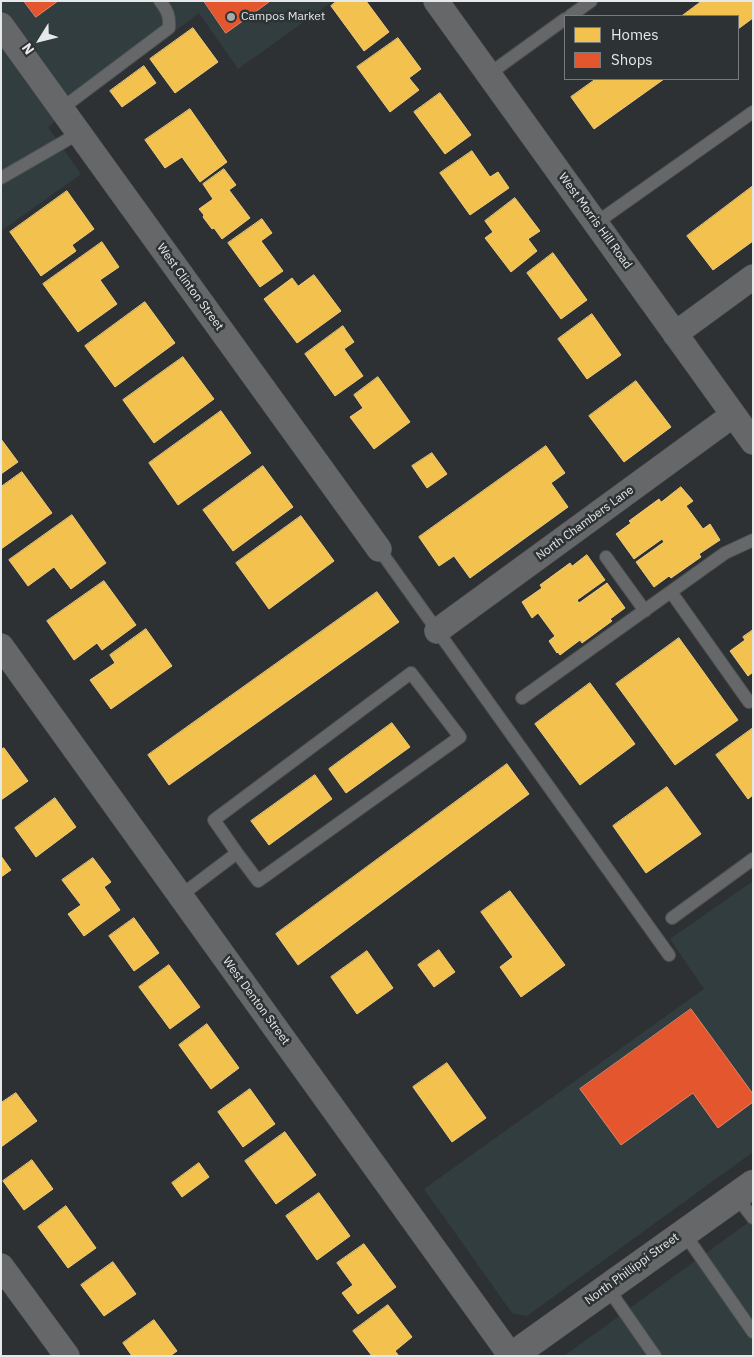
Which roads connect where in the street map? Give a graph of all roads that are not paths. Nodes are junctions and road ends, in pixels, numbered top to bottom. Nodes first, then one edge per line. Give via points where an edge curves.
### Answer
1 (160, 1) edge
2 (436, 1) edge
3 (590, 1) edge
4 (571, 15) edge
5 (564, 20) edge
6 (1, 25) edge
7 (489, 74) junction
8 (62, 109) junction
9 (753, 112) edge
10 (79, 133) junction
11 (1, 178) edge
12 (596, 223) junction
13 (753, 277) edge
14 (675, 334) junction
15 (733, 414) junction
16 (753, 442) edge
17 (753, 540) edge
18 (379, 549) joint
19 (606, 557) dead end
20 (671, 592) junction
21 (645, 611) junction
22 (437, 631) junction
23 (1, 646) edge
24 (522, 698) dead end
25 (749, 702) dead end
26 (238, 853) junction
27 (753, 859) edge
28 (180, 896) junction
29 (672, 918) dead end
30 (669, 955) dead end
31 (745, 1190) edge
32 (753, 1218) edge
33 (684, 1233) junction
34 (1, 1266) edge
35 (607, 1287) junction
36 (753, 1332) edge
37 (68, 1356) edge
38 (512, 1356) edge
39 (655, 1356) edge

1 - 8 lane via 170,18 169,28
2 - 7 street, West Morris Hill Road
3 - 4 lane
5 - 7 lane
6 - 8 street, West Clinton Street
7 - 12 street, West Morris Hill Road
8 - 10 street, West Clinton Street
9 - 12 lane
10 - 11 lane
10 - 18 street, West Clinton Street
12 - 14 street, West Morris Hill Road
13 - 14 street
14 - 15 street, West Morris Hill Road
15 - 16 street, West Morris Hill Road
15 - 22 street, North Chambers Lane
17 - 20 lane via 725,553
18 - 22 lane
19 - 21 lane
20 - 21 lane
20 - 25 lane
21 - 24 lane
22 - 30 lane
23 - 28 street, West Denton Street
26 - 26 lane via 258,882 460,737 411,673 214,820
26 - 28 lane
27 - 29 lane
28 - 38 street, West Denton Street
31 - 32 lane
31 - 33 street, North Phillippi Street
33 - 35 street, North Phillippi Street
33 - 36 lane
34 - 37 street
35 - 38 street, North Phillippi Street
35 - 39 lane

